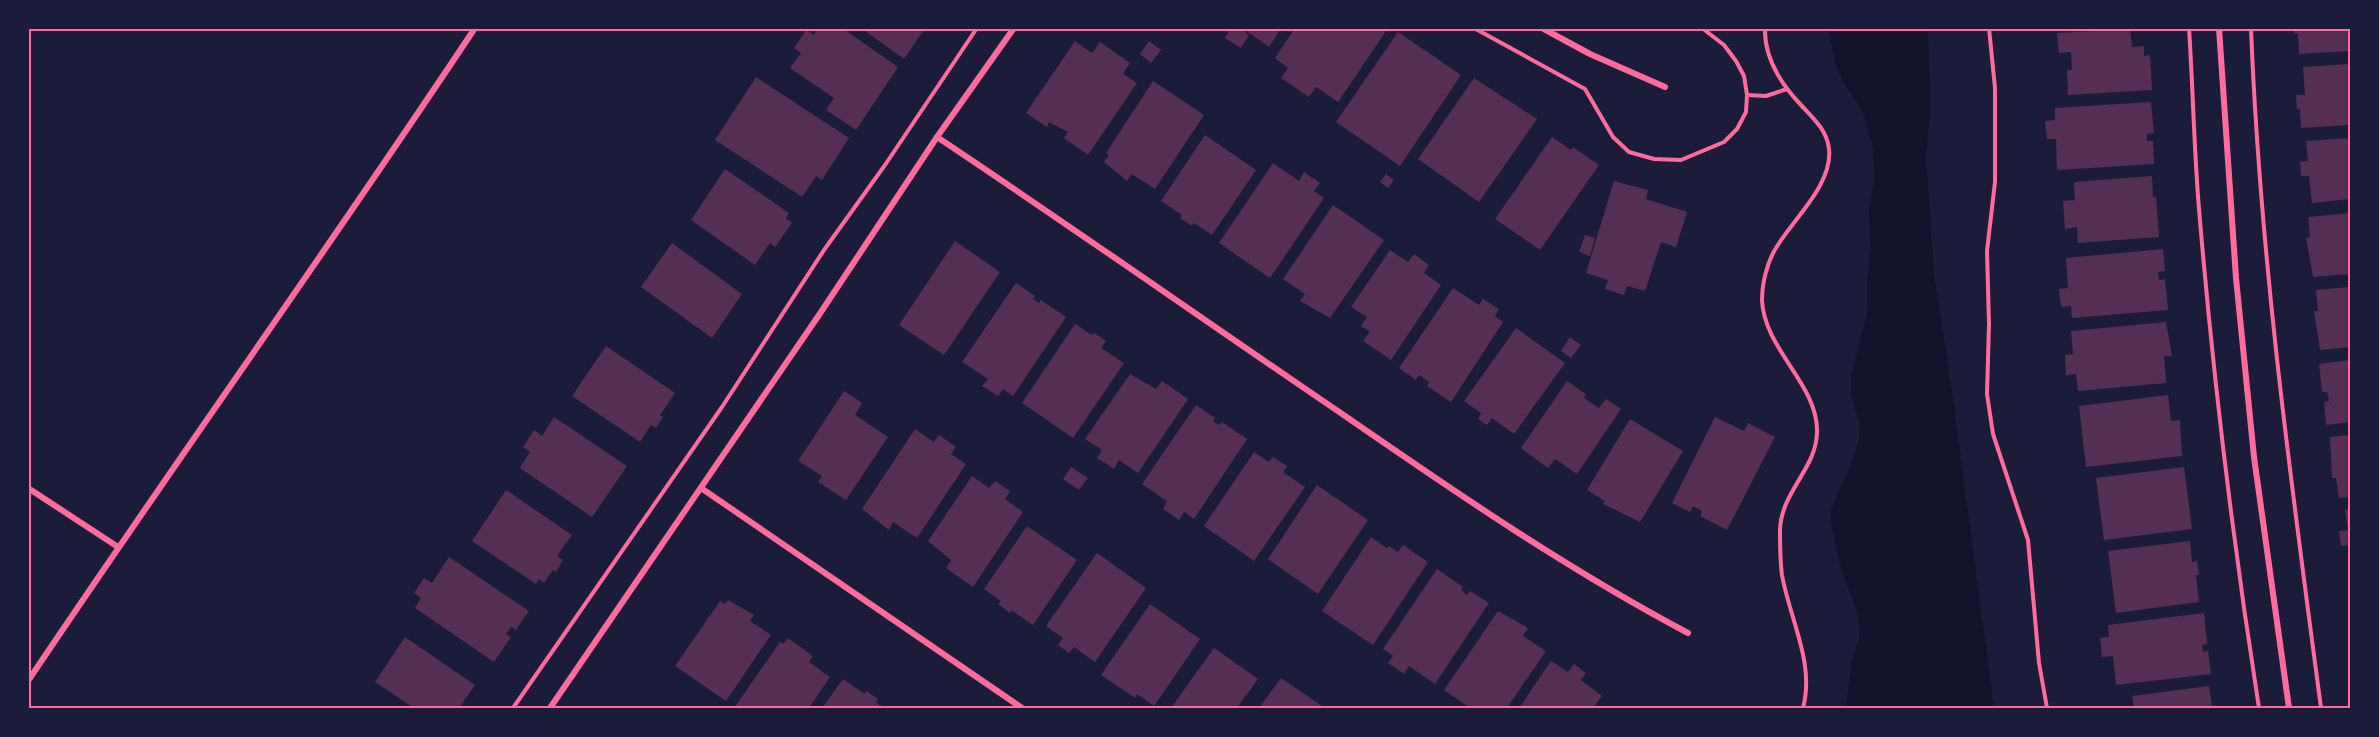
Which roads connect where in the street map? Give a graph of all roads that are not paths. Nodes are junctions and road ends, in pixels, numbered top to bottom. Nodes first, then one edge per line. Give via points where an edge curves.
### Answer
1 (475, 28) edge
2 (1014, 28) edge
3 (1542, 28) edge
4 (2219, 28) edge
5 (1665, 87) dead end
6 (937, 137) junction
7 (28, 488) edge
8 (701, 488) junction
9 (118, 547) junction
10 (1688, 633) dead end
11 (28, 681) edge
12 (550, 708) edge
13 (1022, 708) edge
14 (2289, 708) edge

1 - 9 street
2 - 6 street
3 - 5 street
4 - 14 street via 2238,302 2254,457
6 - 8 street
6 - 10 street via 1519,534
7 - 9 street
8 - 12 street
8 - 13 street
9 - 11 street

